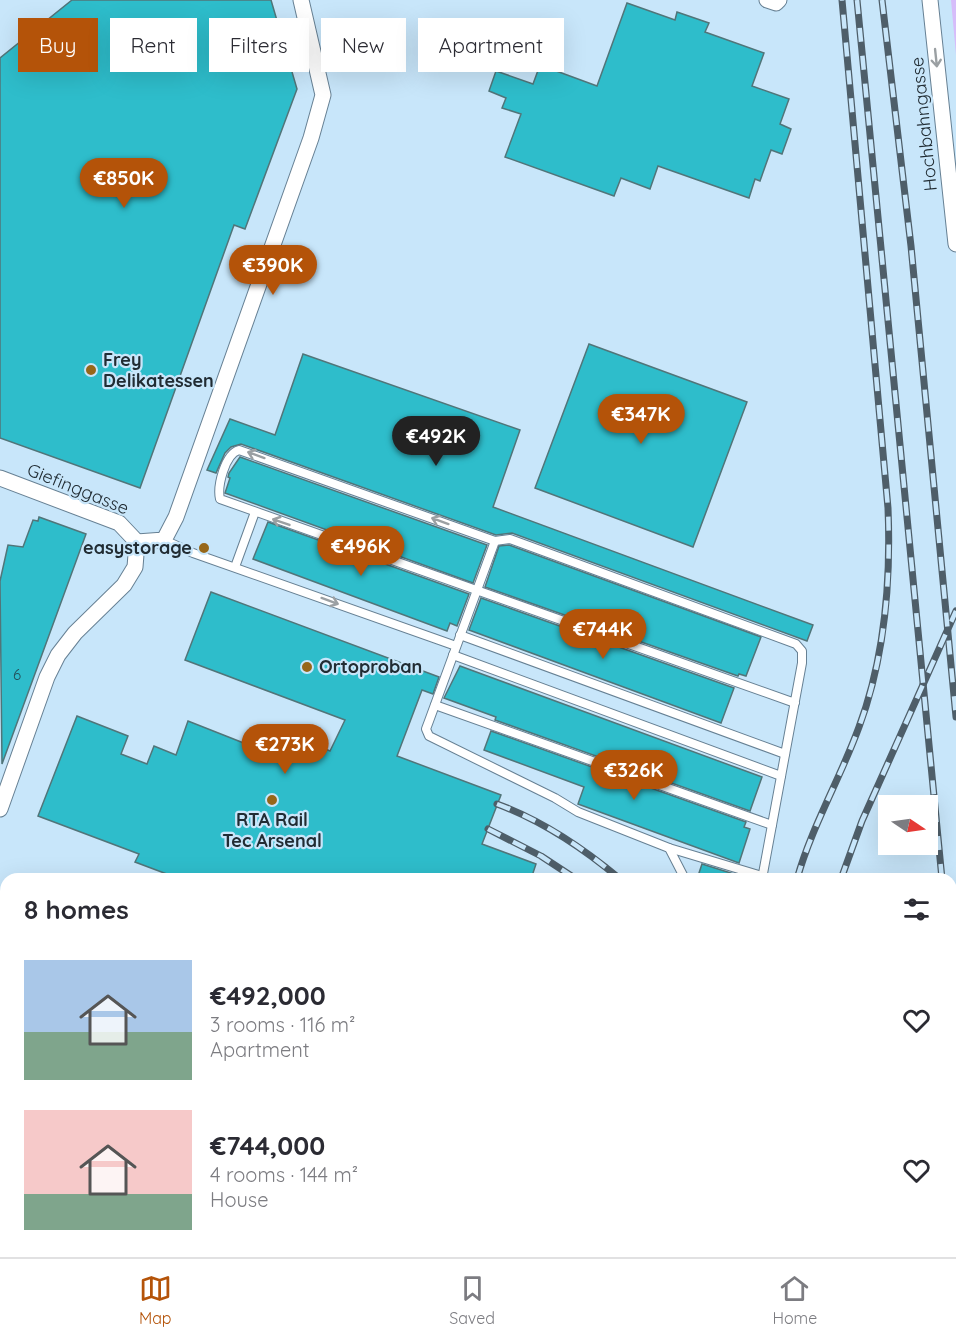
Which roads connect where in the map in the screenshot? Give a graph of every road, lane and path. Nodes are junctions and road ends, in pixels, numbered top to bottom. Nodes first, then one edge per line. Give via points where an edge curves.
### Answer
1 (301, 0) edge
2 (767, 0) edge
3 (779, 0) edge
4 (930, 0) edge
5 (956, 244) edge
6 (0, 478) edge
7 (255, 512) junction
8 (164, 540) junction
9 (495, 541) junction
10 (136, 542) junction
11 (235, 567) junction
12 (476, 588) junction
13 (460, 635) junction
14 (456, 646) junction
15 (453, 655) junction
16 (795, 703) junction
17 (435, 705) junction
18 (785, 754) junction
19 (781, 776) junction
20 (0, 809) edge
21 (772, 825) junction
22 (669, 848) junction
23 (682, 873) edge
24 (746, 873) edge
25 (763, 873) edge

1 - 8 street via 323,95 200,452
2 - 3 street
4 -> 5 street, Hochbahngasse
6 - 10 street, Giefinggasse via 119,523
9 -> 7 lane via 244,451 234,451 219,489 220,499
7 - 11 lane
12 -> 7 lane
8 - 10 street
8 - 11 lane
9 - 12 lane
9 - 16 lane via 510,539 796,644 802,651 802,663
10 - 20 street via 138,559 131,576 75,633 52,666
11 -> 14 lane
12 - 13 lane
12 - 16 lane
13 - 14 lane
13 - 18 lane
14 - 15 lane
15 - 17 lane
15 - 19 lane
16 - 18 lane
17 - 21 lane
17 - 22 lane via 426,729 437,742 578,812
18 - 19 lane
19 - 21 lane
21 - 25 lane
22 - 23 lane
22 - 24 lane

